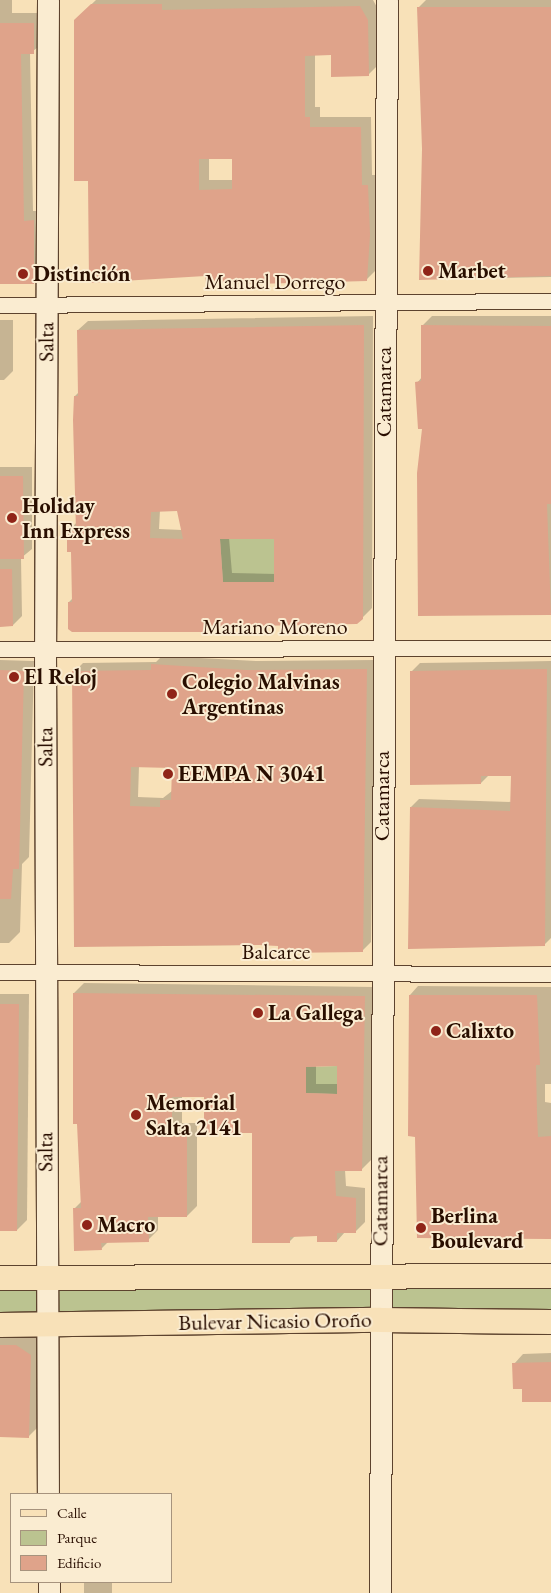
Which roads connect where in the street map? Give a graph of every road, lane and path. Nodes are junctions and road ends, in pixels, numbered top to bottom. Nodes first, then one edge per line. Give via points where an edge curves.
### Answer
1 (48, 0) edge
2 (387, 0) edge
3 (551, 301) edge
4 (385, 302) junction
5 (0, 305) edge
6 (46, 305) junction
7 (383, 648) junction
8 (551, 648) edge
9 (0, 649) edge
10 (45, 650) junction
11 (0, 972) edge
12 (45, 972) junction
13 (381, 974) junction
14 (551, 974) edge
15 (379, 1275) junction
16 (551, 1276) edge
17 (0, 1278) edge
18 (46, 1278) junction
19 (380, 1320) junction
20 (551, 1322) edge
21 (0, 1325) edge
22 (46, 1325) junction
23 (48, 1493) edge
24 (380, 1593) edge

1 - 6 main road, Salta
2 - 4 main road, Catamarca
3 - 4 street, Manuel Dorrego
4 - 6 street, Manuel Dorrego
4 - 7 main road, Catamarca
5 - 6 street, Manuel Dorrego
6 - 10 main road, Salta
7 - 8 street, Mariano Moreno
7 - 10 street, Mariano Moreno
7 - 13 main road, Catamarca
9 - 10 street, Mariano Moreno
10 - 12 main road, Salta
11 - 12 street, Balcarce
12 - 13 street, Balcarce
12 - 18 main road, Salta
13 - 14 street, Balcarce
13 - 15 main road, Catamarca
15 - 16 main road, Bulevar Nicasio Oroño
15 - 18 main road, Bulevar Nicasio Oroño
15 - 19 main road, Catamarca
17 - 18 main road, Bulevar Nicasio Oroño
18 - 22 main road, Salta
19 - 20 main road, Bulevar Nicasio Oroño
19 - 22 main road, Bulevar Nicasio Oroño
19 - 24 main road, Catamarca
21 - 22 main road, Bulevar Nicasio Oroño
22 - 23 main road, Salta

